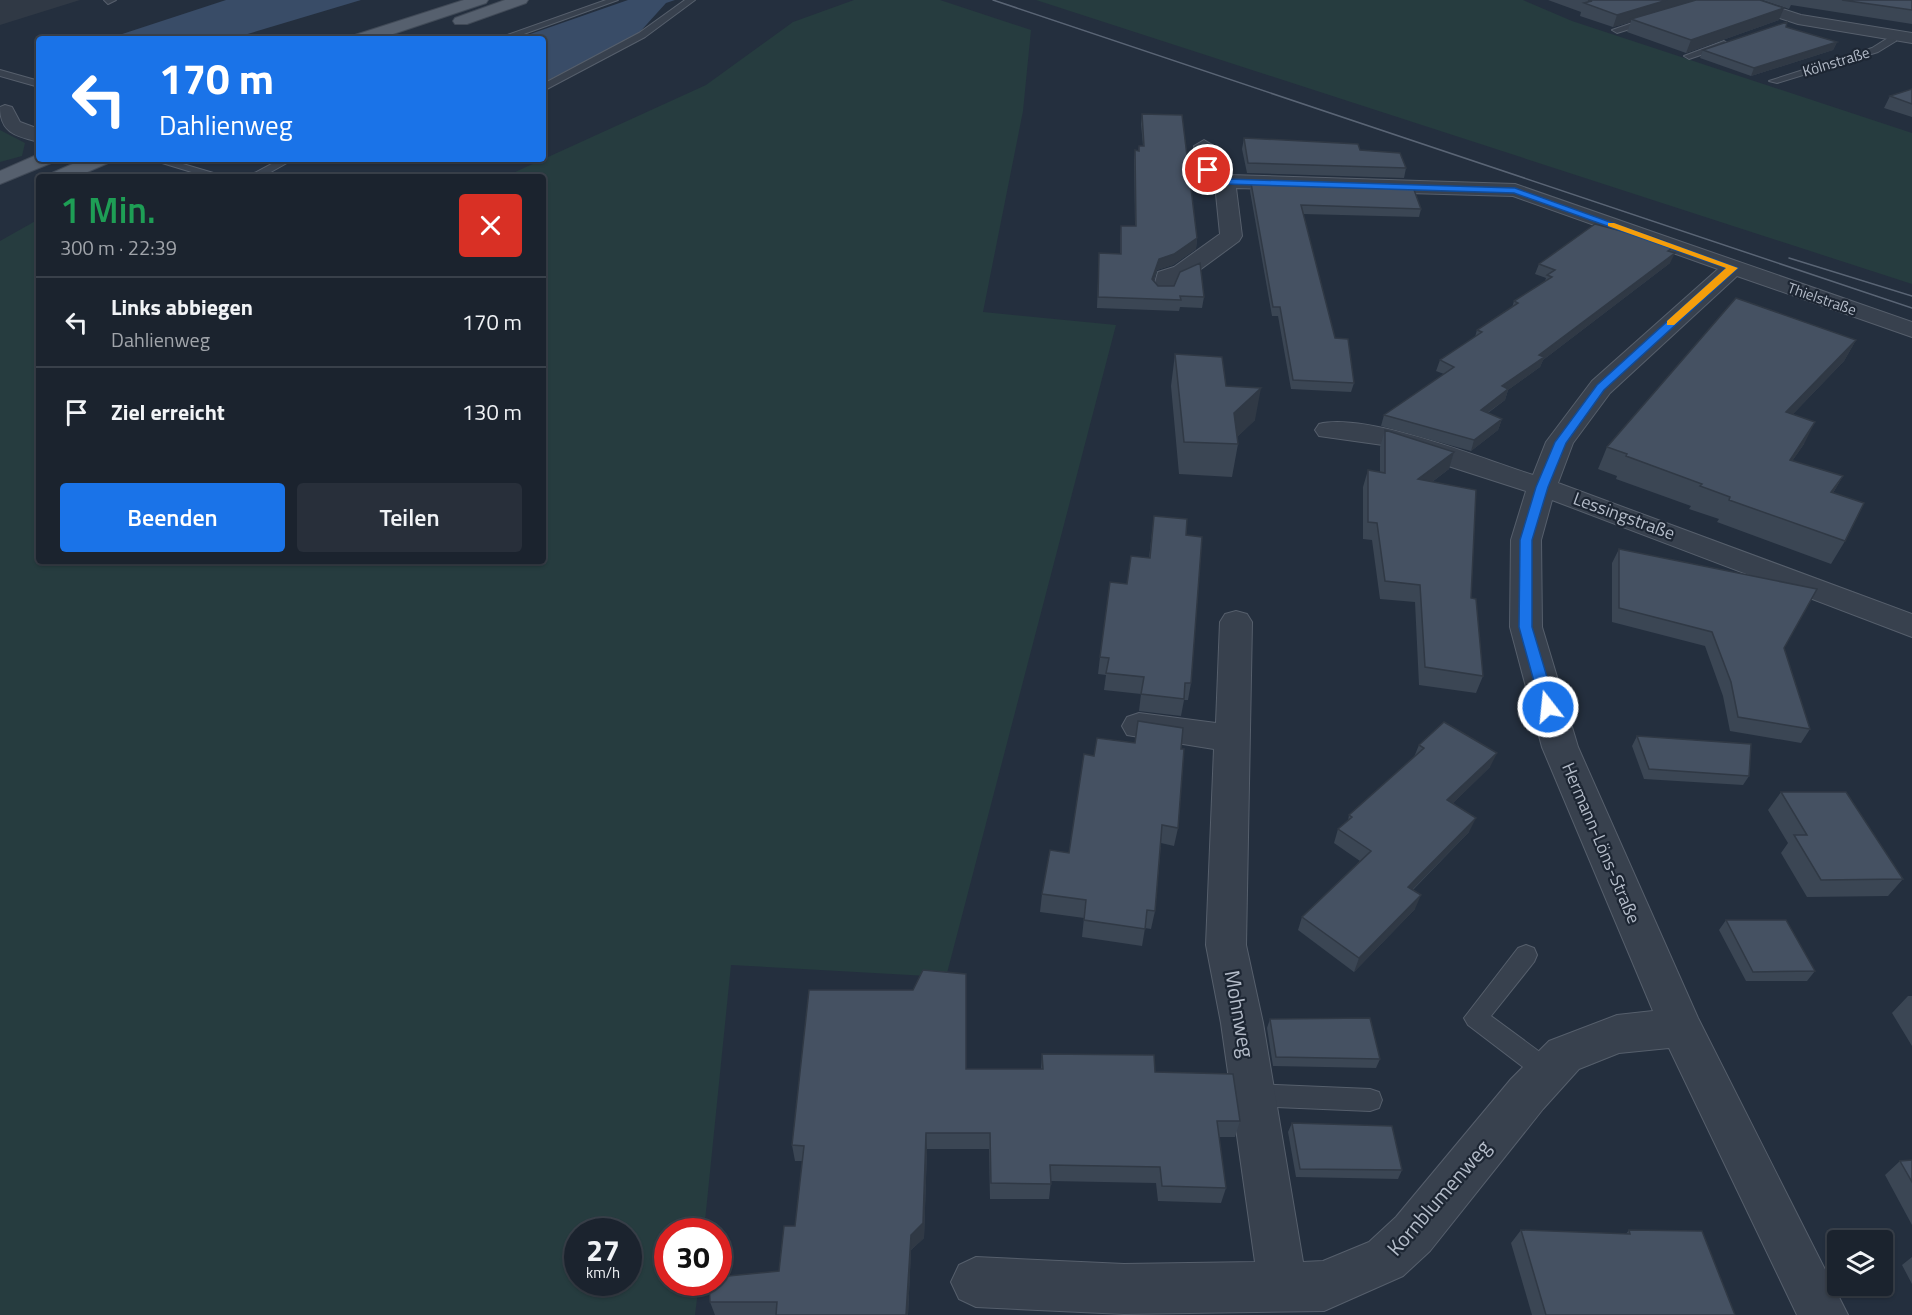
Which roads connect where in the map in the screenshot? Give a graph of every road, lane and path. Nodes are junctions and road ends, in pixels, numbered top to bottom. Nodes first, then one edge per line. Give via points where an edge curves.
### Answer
1 (480, 0) edge
2 (520, 0) edge
3 (614, 0) edge
4 (691, 0) edge
5 (1739, 0) edge
6 (1663, 16) edge
7 (1798, 19) junction
8 (1778, 26) edge
9 (1617, 30) edge
10 (1892, 35) junction
11 (370, 36) edge
12 (417, 36) edge
13 (510, 36) edge
14 (1912, 38) edge
15 (1733, 41) edge
16 (1689, 56) edge
17 (0, 73) edge
18 (1774, 81) dead end
19 (36, 83) edge
20 (546, 86) edge
21 (2, 111) edge
22 (28, 113) dead end
23 (36, 135) edge
24 (1204, 146) dead end
25 (37, 162) edge
26 (93, 162) edge
27 (165, 162) edge
28 (282, 162) edge
29 (66, 174) edge
30 (210, 174) edge
31 (259, 174) edge
32 (0, 178) edge
33 (1225, 181) junction
34 (1733, 268) junction
35 (1165, 290) edge
36 (1912, 330) edge
37 (1329, 429) dead end
38 (1542, 487) junction
39 (1236, 622) dead end
40 (1912, 626) edge
41 (1139, 726) edge
42 (1232, 738) junction
43 (1526, 955) dead end
44 (1682, 1028) junction
45 (1548, 1072) junction
46 (1253, 1095) junction
47 (1370, 1100) dead end
48 (976, 1282) dead end
49 (1283, 1288) junction
50 (1125, 1302) edge
51 (1823, 1315) edge

1 - 11 main road
2 - 12 main road
3 - 13 lane
4 - 20 lane via 642,35
5 - 7 street, Kölnstraße
6 - 9 lane
7 - 8 lane, Kölnstraße
7 - 10 street, Kölnstraße
10 - 14 street, Kölnstraße
10 - 18 lane, Kölnstraße via 1893,39 1875,50
15 - 16 lane
17 - 19 lane
21 - 22 street
21 - 23 street via 13,126
24 - 33 street via 1208,170
25 - 32 main road
26 - 29 main road
27 - 30 lane
28 - 31 lane
33 - 34 street, Thielstraße via 1515,190
33 - 35 street via 1231,236 1182,272 1166,277
34 - 36 street, Thielstraße
34 - 38 street, Hermann-Löns-Straße via 1601,387 1560,442
37 - 38 street, Lessingstraße via 1387,437
38 - 40 street, Lessingstraße
38 - 44 street, Hermann-Löns-Straße via 1526,540 1526,627 1560,747
39 - 42 street, Mohnweg
41 - 42 street
42 - 46 street, Mohnweg via 1226,945
43 - 45 lane via 1476,1018
44 - 45 street, Kornblumenweg via 1617,1034 1563,1055
44 - 51 street, Hermann-Löns-Straße
45 - 49 street, Kornblumenweg via 1413,1234 1386,1259 1324,1286
46 - 47 lane
46 - 49 street, Mohnweg
48 - 50 street, Kornblumenweg
49 - 50 street, Kornblumenweg

